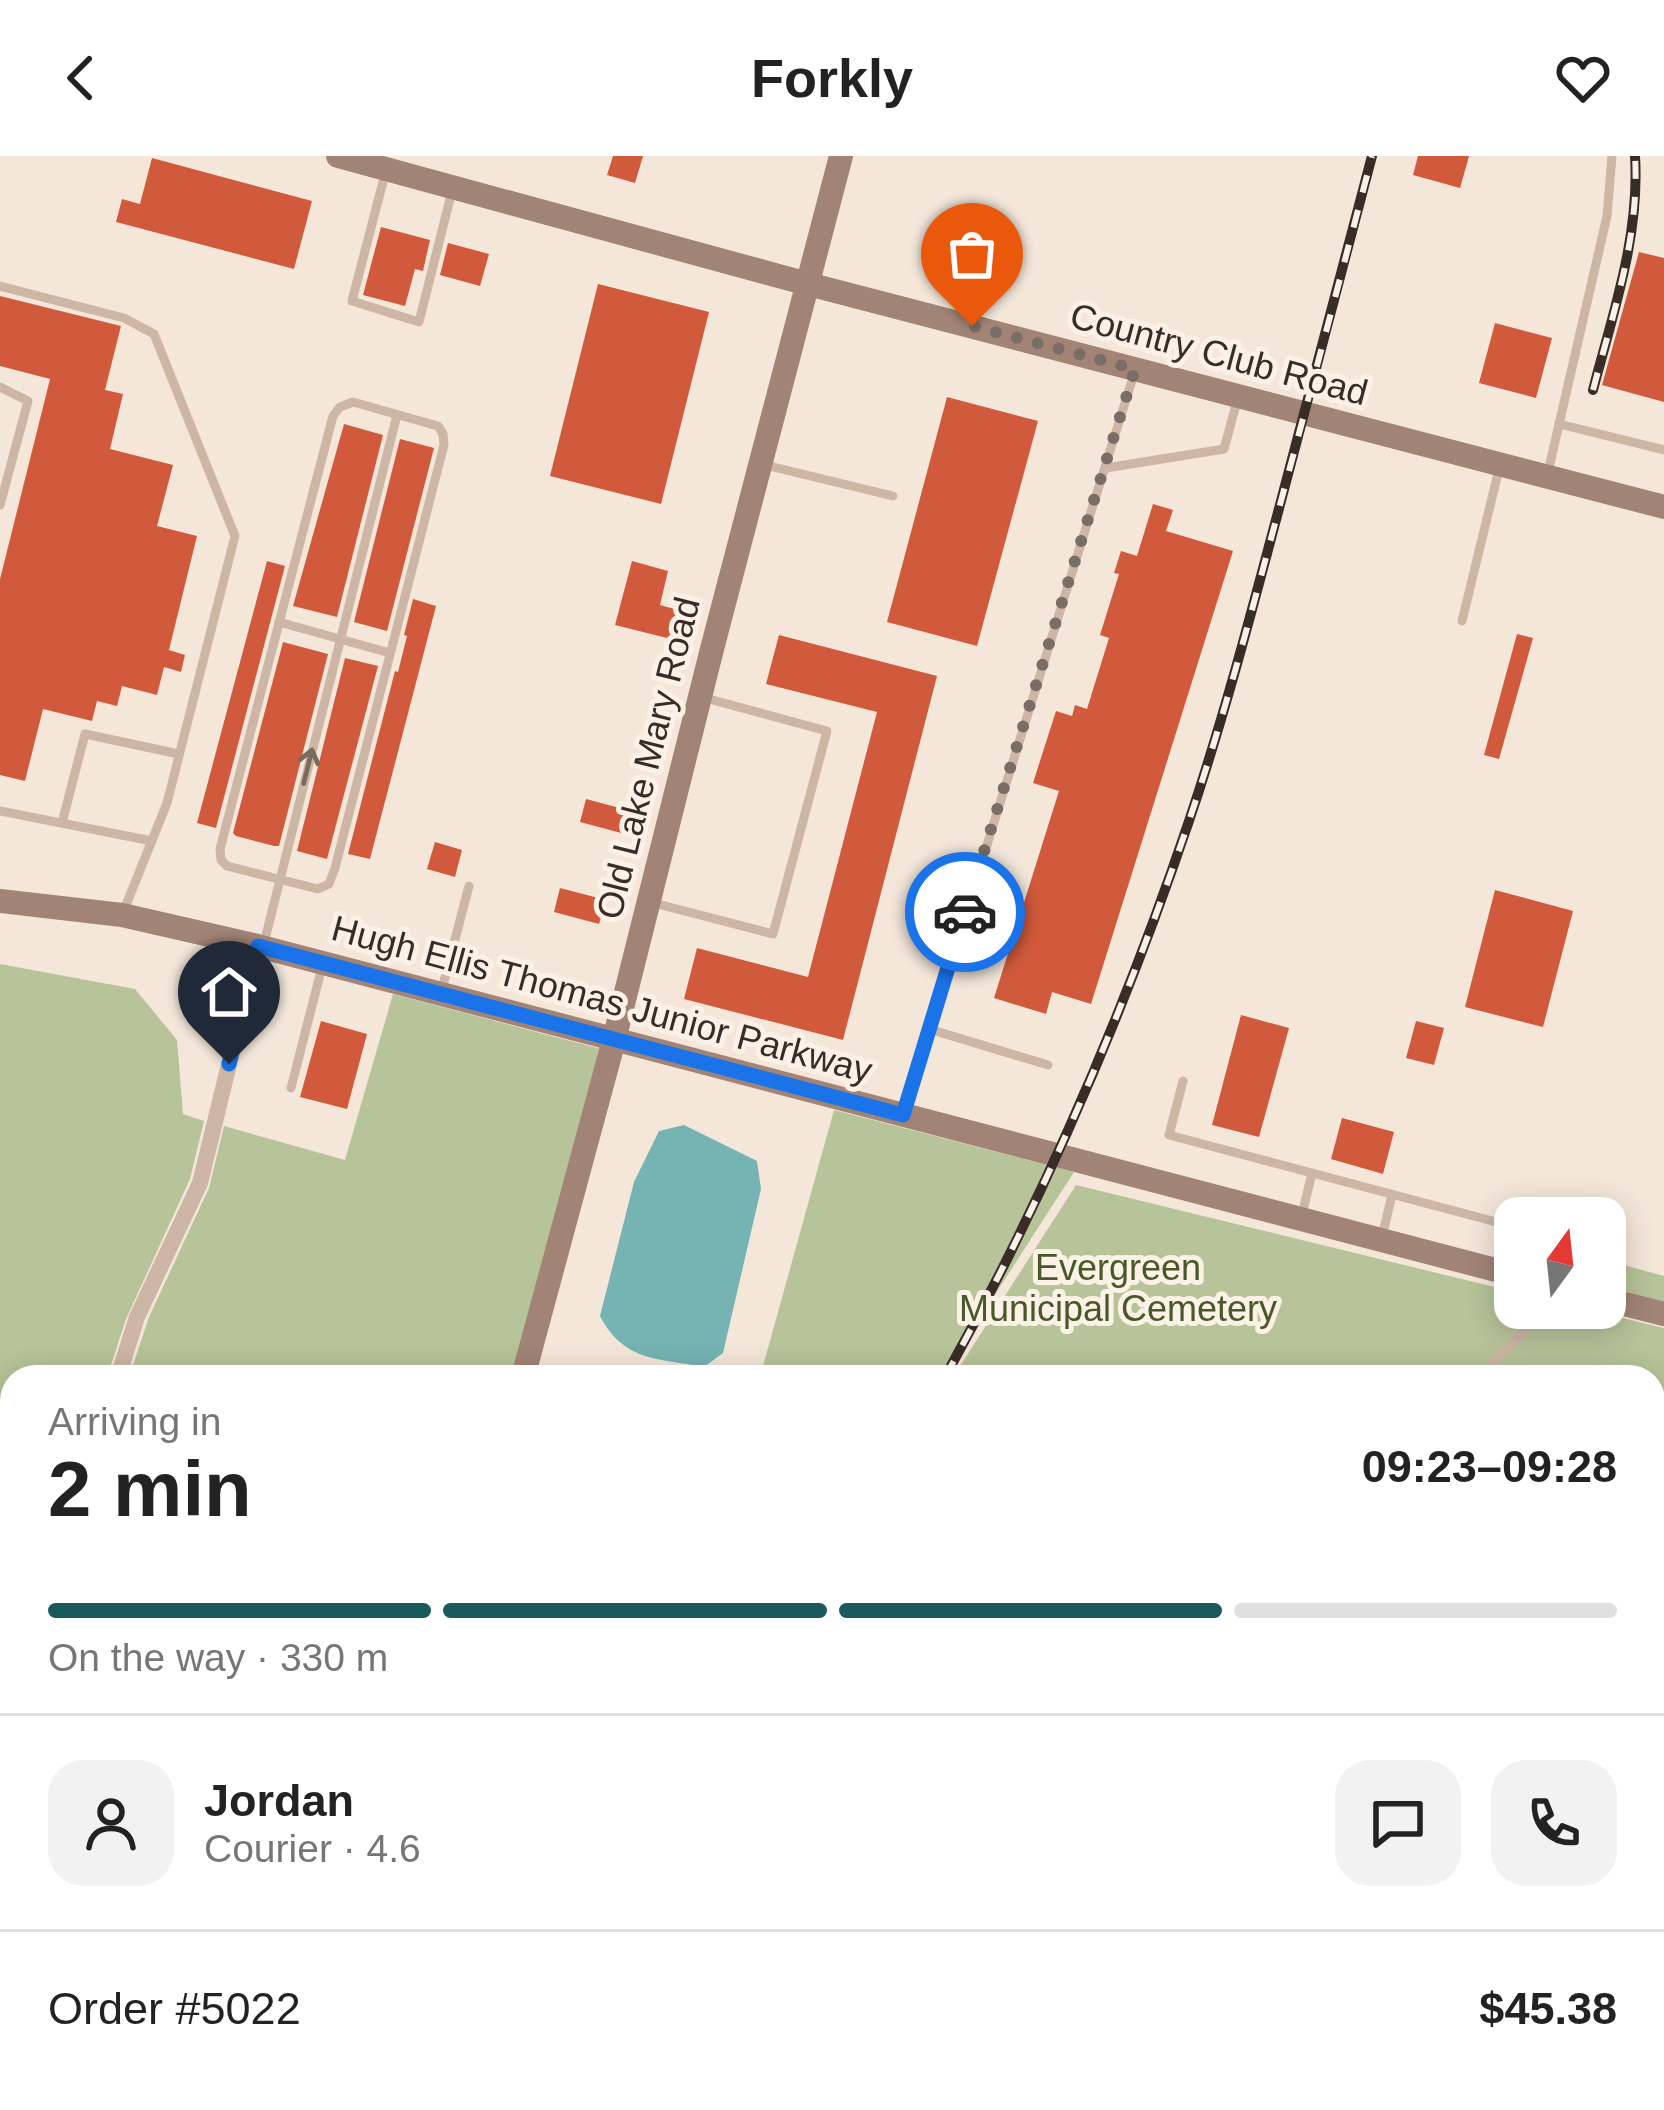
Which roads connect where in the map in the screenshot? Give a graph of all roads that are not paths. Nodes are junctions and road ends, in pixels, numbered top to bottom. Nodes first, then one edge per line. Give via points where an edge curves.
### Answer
1 (338, 156) edge
2 (841, 156) edge
3 (1612, 156) edge
4 (387, 169) junction
5 (453, 187) junction
6 (808, 284) junction
7 (0, 286) edge
8 (1135, 369) junction
9 (0, 387) edge
10 (1238, 396) junction
11 (397, 415) junction
12 (1559, 424) junction
13 (0, 435) edge
14 (17, 440) junction
15 (1664, 450) edge
16 (761, 464) junction
17 (1500, 464) junction
18 (1106, 468) junction
19 (1547, 477) junction
20 (3, 484) edge
21 (893, 496) dead end
22 (0, 505) edge
23 (1664, 507) edge
24 (1462, 621) dead end
25 (280, 622) junction
26 (340, 639) junction
27 (391, 653) junction
28 (700, 697) junction
29 (179, 754) junction
30 (0, 811) edge
31 (62, 824) junction
32 (152, 841) junction
33 (279, 879) junction
34 (470, 886) dead end
35 (0, 901) edge
36 (649, 902) junction
37 (122, 915) junction
38 (260, 946) junction
39 (322, 963) junction
40 (440, 994) junction
41 (929, 1029) junction
42 (614, 1040) junction
43 (1048, 1065) dead end
44 (1183, 1082) dead end
45 (291, 1088) dead end
46 (903, 1115) junction
47 (1312, 1173) junction
48 (1392, 1195) junction
49 (1301, 1219) junction
50 (1494, 1222) edge
51 (1381, 1240) junction
52 (1494, 1270) edge
53 (1626, 1304) edge
54 (1664, 1314) edge
55 (1526, 1329) edge
56 (122, 1365) edge
57 (526, 1365) edge
58 (1491, 1365) edge

1 - 4 street, Country Club Road
2 - 6 street, Old Lake Mary Road
3 - 12 lane via 1607,216
4 - 5 street, Country Club Road
4 - 5 lane via 352,301 419,322
5 - 6 street, Country Club Road
6 - 8 street, Country Club Road
6 - 16 street, Old Lake Mary Road
7 - 29 lane via 124,318 154,334 235,536
8 - 10 street, Country Club Road
8 - 18 lane
9 - 14 lane via 28,401
10 - 17 street, Country Club Road
10 - 18 lane via 1224,449
11 - 25 lane via 353,403 333,416
11 - 26 lane
11 - 27 lane via 438,426 444,445
12 - 15 lane
12 - 19 lane
13 - 14 lane
14 - 20 lane
16 - 21 lane
16 - 28 street, Old Lake Mary Road
17 - 19 street, Country Club Road
17 - 24 lane
18 - 41 lane
19 - 23 street, Country Club Road
20 - 22 lane
25 - 26 lane
25 - 33 lane via 220,849 227,866
26 - 27 lane
33 -> 26 lane
27 - 33 lane via 328,884
28 - 36 street, Old Lake Mary Road
28 - 36 lane via 827,731 773,934
29 - 31 lane via 85,734
29 - 32 lane
30 - 31 lane
31 - 32 lane
32 - 37 lane
33 - 38 lane
34 - 40 lane
35 - 37 street, Hugh Ellis Thomas Junior Parkway
36 - 42 street, Old Lake Mary Road
37 - 38 street, Hugh Ellis Thomas Junior Parkway
38 - 39 street, Hugh Ellis Thomas Junior Parkway
38 - 56 street via 200,1183
39 - 40 street, Hugh Ellis Thomas Junior Parkway
39 - 45 lane
40 - 42 street, Hugh Ellis Thomas Junior Parkway
41 - 43 lane
41 - 46 lane
42 - 46 street, Hugh Ellis Thomas Junior Parkway
42 - 57 street, Old Lake Mary Road
44 - 47 lane via 1169,1135
46 - 49 street, Hugh Ellis Thomas Junior Parkway
47 - 48 lane
47 - 49 lane
48 - 50 lane
48 - 51 lane
49 - 51 street
51 - 52 street
53 - 54 street
55 - 58 lane

